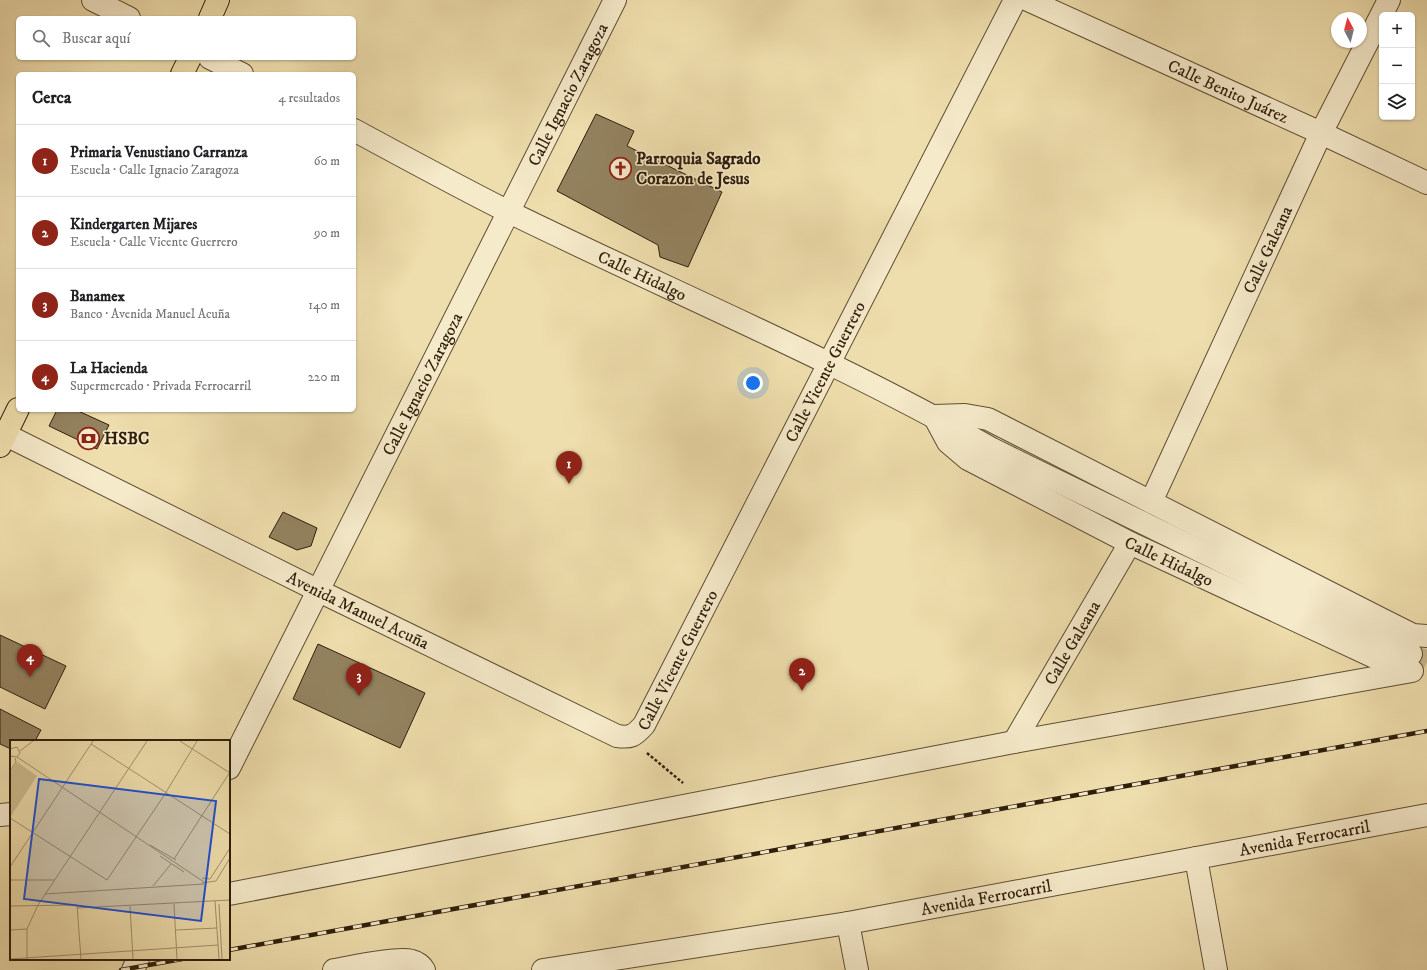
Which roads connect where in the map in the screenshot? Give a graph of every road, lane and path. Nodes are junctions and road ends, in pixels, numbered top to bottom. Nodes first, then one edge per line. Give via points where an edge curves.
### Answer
1 (93, 0) edge
2 (218, 0) edge
3 (615, 0) edge
4 (1015, 0) edge
5 (1028, 0) edge
6 (1389, 0) edge
7 (125, 16) edge
8 (211, 16) edge
9 (189, 60) edge
10 (214, 60) edge
11 (183, 72) edge
12 (238, 72) edge
13 (356, 131) edge
14 (1321, 133) junction
15 (1427, 183) edge
16 (508, 211) junction
17 (828, 363) junction
18 (16, 412) edge
19 (934, 416) junction
20 (2, 438) edge
21 (1151, 502) junction
22 (1130, 543) junction
23 (319, 591) junction
24 (1427, 636) tunnel mouth
25 (1417, 664) edge
26 (628, 738) junction
27 (1014, 742) junction
28 (230, 766) edge
29 (707, 802) junction
30 (10, 814) edge
31 (0, 815) edge
32 (1427, 815) edge
33 (1196, 858) junction
34 (230, 894) edge
35 (848, 923) junction
36 (138, 960) edge
37 (423, 968) edge
38 (133, 970) edge
39 (334, 970) edge
40 (543, 970) edge
41 (857, 970) edge
42 (1216, 970) edge

1 - 7 street
2 - 8 main road
3 - 16 street, Calle Ignacio Zaragoza
4 - 17 street, Calle Vicente Guerrero
5 - 14 street, Calle Benito Juárez
6 - 14 street, Calle Galeana
9 - 11 main road
10 - 12 street
13 - 16 street, Calle Hidalgo
14 - 15 street, Calle Benito Juárez
14 - 21 street, Calle Galeana
16 - 17 street, Calle Hidalgo
16 - 23 street, Calle Ignacio Zaragoza
17 - 19 street, Calle Hidalgo
17 - 26 street, Calle Vicente Guerrero via 644,725
18 - 20 main road
19 - 21 street, Calle Hidalgo via 965,415 988,419
19 - 22 street, Calle Hidalgo via 948,442 968,459
19 - 25 street, Calle Hidalgo via 992,449
20 - 23 street, Avenida Manuel Acuña
21 - 24 street, Calle Hidalgo via 1413,635
22 - 25 street, Calle Hidalgo via 1396,668
22 - 27 street, Calle Galeana
23 - 26 street, Avenida Manuel Acuña via 616,736
23 - 28 street, Calle Ignacio Zaragoza
25 - 27 street
26 - 29 path
27 - 29 street
29 - 34 street
30 - 31 street
32 - 33 street, Avenida Ferrocarril
33 - 35 street, Avenida Ferrocarril
33 - 42 street
35 - 40 street, Avenida Ferrocarril
35 - 41 street
36 - 38 street
37 - 39 street via 412,961 398,960

